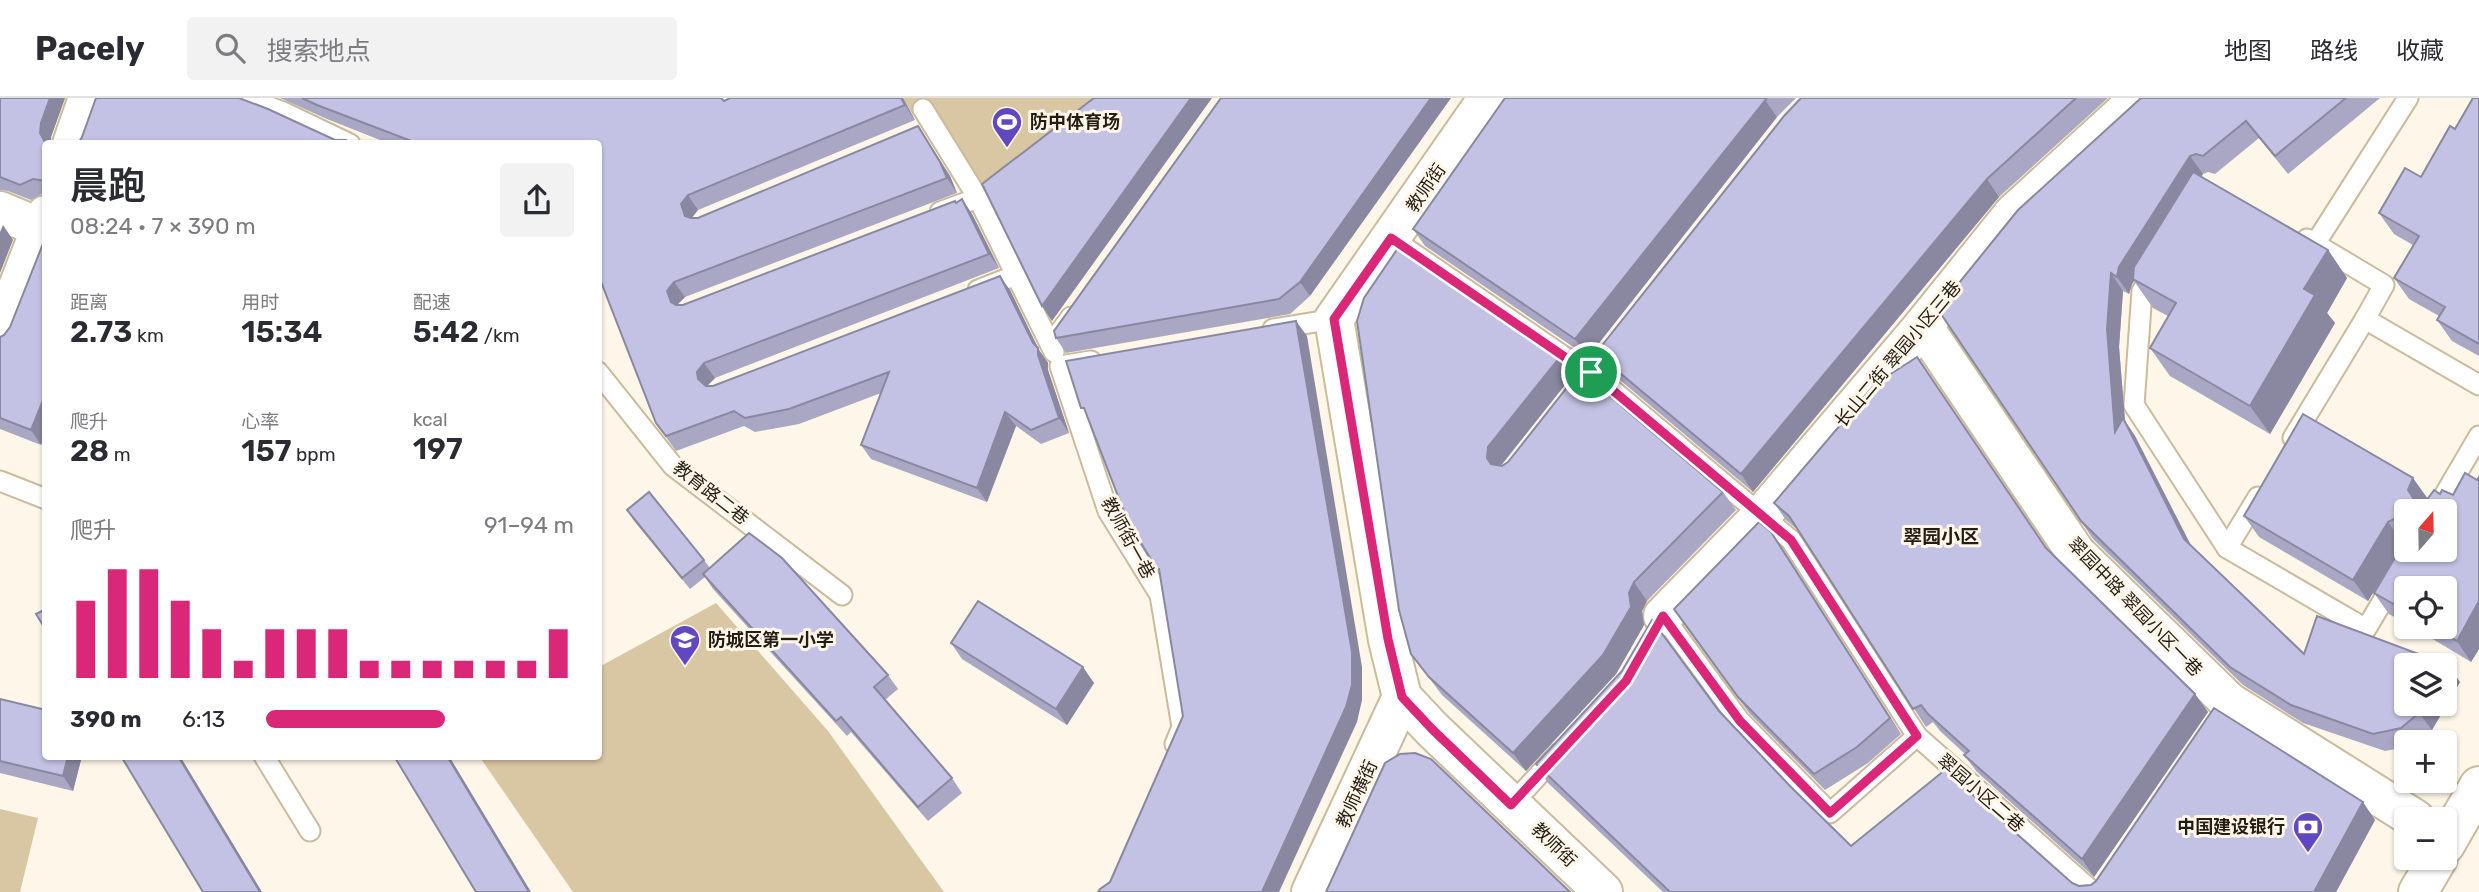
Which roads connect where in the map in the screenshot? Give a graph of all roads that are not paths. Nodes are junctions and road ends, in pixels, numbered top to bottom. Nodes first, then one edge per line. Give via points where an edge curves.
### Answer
1 (88, 98) edge
2 (245, 98) edge
3 (1488, 98) edge
4 (2140, 98) edge
5 (2408, 98) edge
6 (926, 121) dead end
7 (73, 140) edge
8 (342, 140) edge
9 (978, 198) junction
10 (0, 211) edge
11 (928, 217) edge
12 (42, 221) edge
13 (42, 224) edge
14 (2292, 231) edge
15 (1391, 238) junction
16 (2315, 244) junction
17 (2165, 256) edge
18 (1016, 275) junction
19 (965, 295) edge
20 (1083, 300) edge
21 (1334, 319) junction
22 (2365, 319) junction
23 (1923, 326) junction
24 (0, 333) edge
25 (1252, 333) edge
26 (1051, 344) junction
27 (1115, 356) edge
28 (1060, 366) junction
29 (1595, 366) junction
30 (602, 377) edge
31 (2479, 385) edge
32 (1575, 392) edge
33 (2479, 436) edge
34 (2282, 457) edge
35 (2269, 480) edge
36 (0, 481) edge
37 (42, 497) edge
38 (2442, 499) edge
39 (1762, 515) junction
40 (2227, 548) junction
41 (2406, 562) edge
42 (842, 595) dead end
43 (1657, 627) joint
44 (1402, 697) junction
45 (1917, 736) junction
46 (1573, 738) edge
47 (266, 760) edge
48 (1165, 765) edge
49 (2479, 786) edge
50 (1511, 805) junction
51 (2395, 807) edge
52 (2457, 823) edge
53 (310, 831) dead end
54 (2430, 870) edge
55 (2100, 888) edge
56 (1311, 892) edge
57 (1602, 892) edge
58 (2418, 892) edge

1 - 7 main road
2 - 8 lane
3 - 15 main road, 教师街
4 - 23 main road, 长山二街 翠园小区三巷 via 2014,213
5 - 16 lane
6 - 9 lane, 教师街一巷
9 - 11 lane
9 - 18 lane, 教师街一巷
10 - 12 main road
13 - 24 main road
14 - 16 lane
15 - 21 main road, 教师街
15 - 29 lane, 翠园小区二巷 via 1575,364
16 - 22 lane via 2384,285
17 - 40 lane via 2143,291 2134,405
18 - 19 lane
18 - 26 lane, 教师街一巷
20 - 26 lane
21 - 25 lane
21 - 44 main road, 教师街 via 1388,639
22 - 31 lane
22 - 34 lane
23 - 39 main road, 长山二街 翠园小区三巷
23 - 51 main road, 翠园中路 翠园小区一巷 via 2076,552 2225,707
26 - 28 lane, 教师街一巷
27 - 28 lane
28 - 48 lane, 教师街一巷 via 1108,511 1160,595 1182,727
29 - 32 lane
29 - 39 lane, 翠园小区二巷
30 - 42 lane, 教育路二巷 via 673,466
33 - 38 lane
35 - 40 lane
36 - 37 lane
39 - 43 main road, 长山二街 翠园小区三巷
39 - 45 lane, 翠园小区二巷 via 1791,540
40 - 41 lane via 2366,629
43 - 45 lane via 1830,813
44 - 50 main road, 教师街
44 - 56 main road, 教师横街
45 - 55 lane, 翠园小区二巷
46 - 50 lane
47 - 53 lane
49 - 52 main road
50 - 57 main road, 教师街
54 - 58 main road

